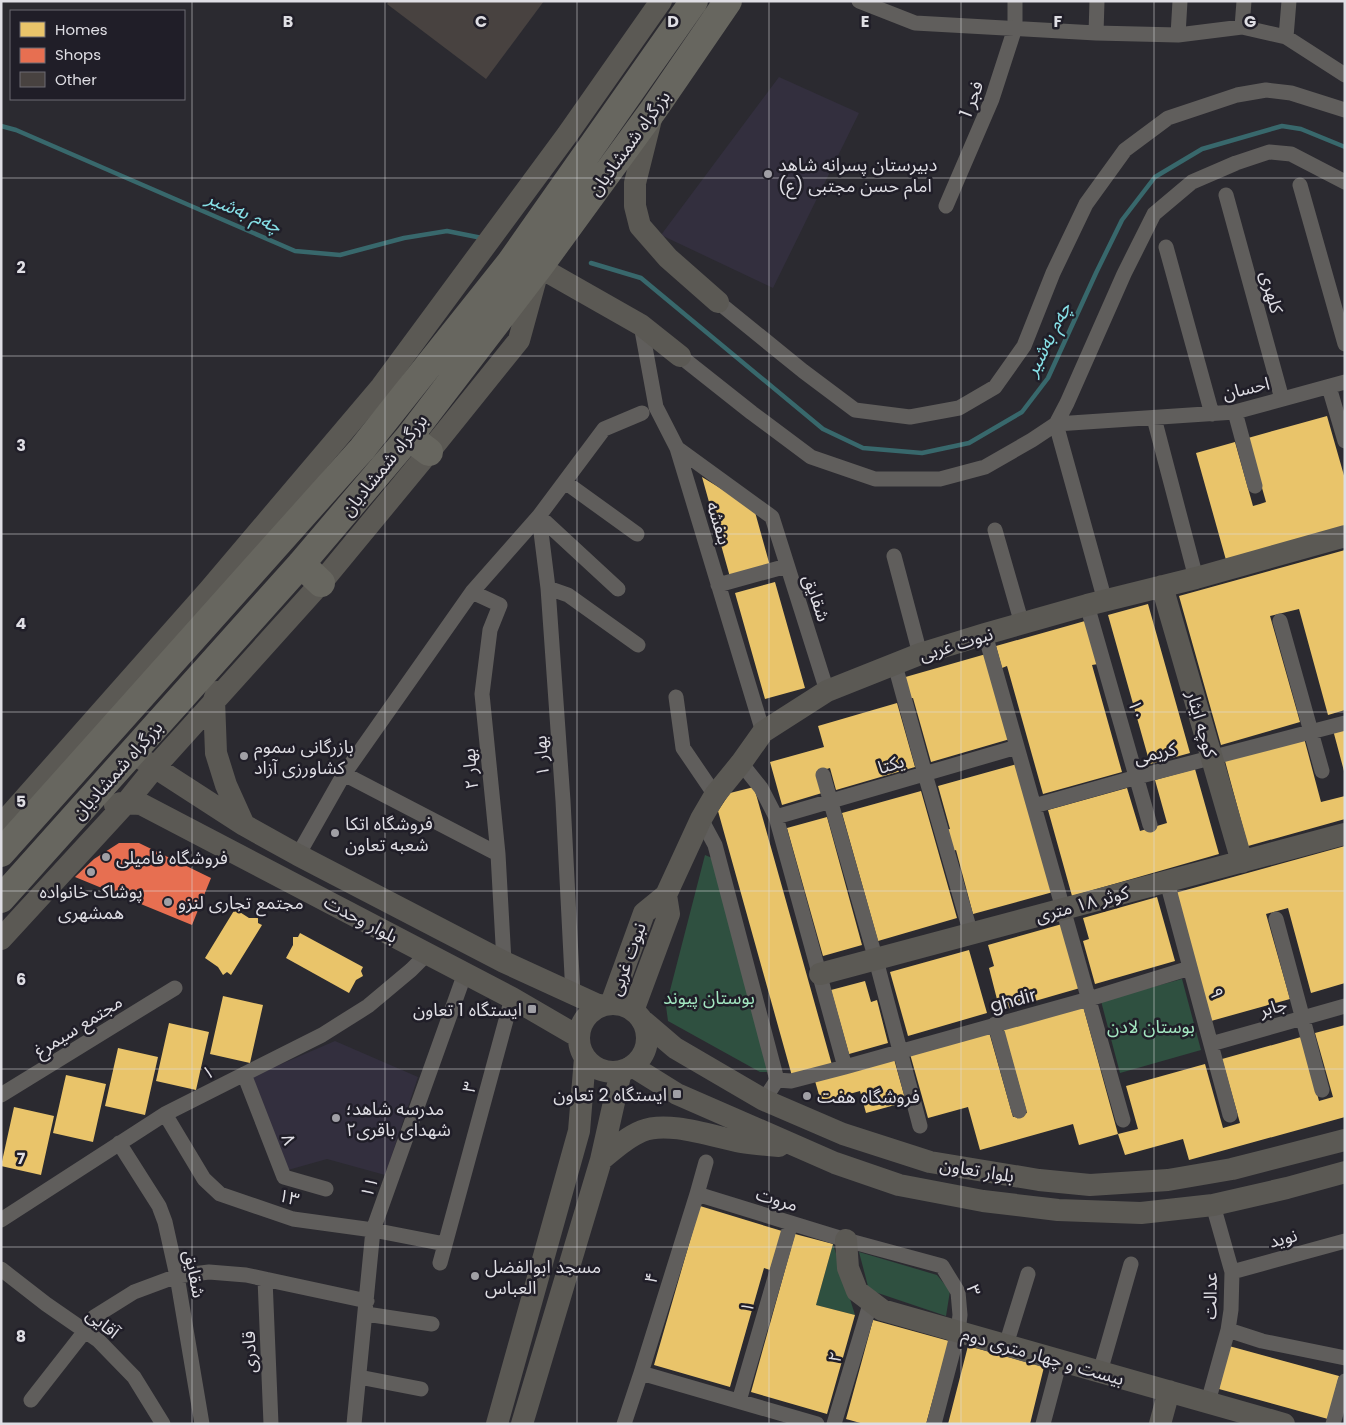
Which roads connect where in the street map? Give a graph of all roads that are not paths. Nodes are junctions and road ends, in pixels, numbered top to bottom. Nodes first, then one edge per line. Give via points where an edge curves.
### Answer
1 (661, 1) edge
2 (694, 1) edge
3 (728, 1) edge
4 (859, 1) edge
5 (1015, 1) edge
6 (1097, 1) edge
7 (1180, 1) edge
8 (1244, 1) edge
9 (1289, 1) edge
10 (1015, 28) junction
11 (1242, 28) junction
12 (1096, 33) junction
13 (1178, 35) junction
14 (1286, 37) junction
15 (1345, 75) edge
16 (654, 109) junction
17 (1345, 110) edge
18 (1345, 182) edge
19 (1300, 185) dead end
20 (1226, 195) dead end
21 (946, 206) dead end
22 (1166, 247) dead end
23 (539, 267) junction
24 (718, 302) joint
25 (641, 325) junction
26 (1345, 344) edge
27 (680, 356) joint
28 (1345, 382) edge
29 (1329, 387) junction
30 (1282, 399) junction
31 (1235, 412) junction
32 (642, 413) dead end
33 (1212, 414) junction
34 (1154, 418) junction
35 (1056, 424) junction
36 (1345, 441) edge
37 (677, 448) junction
38 (565, 482) junction
39 (1255, 486) dead end
40 (538, 516) junction
41 (995, 530) dead end
42 (638, 534) dead end
43 (1345, 536) edge
44 (894, 556) dead end
45 (787, 566) junction
46 (311, 573) junction
47 (1196, 578) junction
48 (718, 584) junction
49 (1162, 586) junction
50 (548, 588) junction
51 (618, 589) dead end
52 (472, 592) junction
53 (1096, 603) junction
54 (1280, 621) dead end
55 (1022, 624) junction
56 (985, 634) junction
57 (237, 637) junction
58 (638, 645) dead end
59 (920, 654) junction
60 (895, 664) junction
61 (827, 691) junction
62 (676, 698) dead end
63 (214, 700) junction
64 (1345, 723) edge
65 (763, 732) junction
66 (1311, 732) junction
67 (1017, 747) junction
68 (132, 753) junction
69 (1212, 758) junction
70 (741, 763) junction
71 (155, 767) junction
72 (1322, 771) dead end
73 (344, 774) junction
74 (924, 774) junction
75 (823, 775) dead end
76 (1136, 777) junction
77 (180, 784) junction
78 (715, 795) junction
79 (39, 797) junction
80 (830, 801) junction
81 (126, 803) junction
82 (1034, 806) junction
83 (158, 813) junction
84 (776, 817) junction
85 (6, 819) edge
86 (701, 819) junction
87 (244, 825) junction
88 (1150, 825) dead end
89 (59, 834) junction
90 (1345, 834) edge
91 (1, 853) edge
92 (498, 854) junction
93 (298, 855) junction
94 (1242, 862) junction
95 (1167, 882) junction
96 (666, 895) junction
97 (1, 899) edge
98 (1064, 910) junction
99 (1276, 919) dead end
100 (971, 934) junction
101 (1, 939) edge
102 (427, 954) junction
103 (876, 960) junction
104 (504, 962) junction
105 (1190, 968) junction
106 (464, 973) junction
107 (820, 974) junction
108 (175, 988) dead end
109 (573, 994) junction
110 (512, 998) junction
111 (1089, 999) junction
112 (606, 1005) junction
113 (1345, 1006) edge
114 (637, 1015) junction
115 (1302, 1018) junction
116 (995, 1024) junction
117 (1211, 1044) junction
118 (582, 1047) junction
119 (900, 1051) junction
120 (845, 1067) junction
121 (626, 1069) junction
122 (244, 1074) junction
123 (777, 1080) junction
124 (1322, 1090) dead end
125 (1, 1095) edge
126 (764, 1100) junction
127 (1019, 1111) dead end
128 (165, 1114) junction
129 (1230, 1115) dead end
130 (1123, 1120) dead end
131 (920, 1126) dead end
132 (1345, 1140) edge
133 (119, 1143) junction
134 (800, 1148) junction
135 (601, 1160) junction
136 (706, 1162) dead end
137 (1345, 1172) edge
138 (326, 1189) dead end
139 (697, 1194) junction
140 (1213, 1205) junction
141 (1, 1220) edge
142 (790, 1223) junction
143 (373, 1230) junction
144 (846, 1240) junction
145 (1345, 1241) edge
146 (445, 1244) junction
147 (440, 1263) dead end
148 (1130, 1264) dead end
149 (1, 1269) edge
150 (1232, 1272) junction
151 (1028, 1274) dead end
152 (176, 1276) junction
153 (265, 1279) junction
154 (871, 1302) junction
155 (366, 1307) junction
156 (432, 1324) dead end
157 (1228, 1330) junction
158 (85, 1331) junction
159 (958, 1332) junction
160 (1006, 1345) junction
161 (1345, 1358) edge
162 (1060, 1360) junction
163 (1100, 1372) junction
164 (641, 1373) junction
165 (359, 1378) junction
166 (1345, 1381) edge
167 (421, 1389) dead end
168 (1169, 1391) junction
169 (31, 1400) dead end
170 (739, 1401) junction
171 (1208, 1402) junction
172 (1231, 1417) edge
173 (499, 1418) edge
174 (528, 1422) edge
175 (163, 1424) edge
176 (202, 1424) edge
177 (271, 1424) edge
178 (354, 1424) edge
179 (624, 1424) edge
180 (817, 1424) edge
181 (834, 1424) edge
182 (934, 1424) edge
183 (1043, 1424) edge
184 (1160, 1424) edge
185 (1284, 1424) edge
186 (1333, 1424) edge

1 - 79 main road via 381,388
2 - 79 highway, بزرگراه شمشادیان via 510,263 362,449
3 - 16 highway, بزرگراه شمشادیان
4 - 10 street via 915,23
5 - 10 street, فجر 1
6 - 12 street
7 - 13 street
8 - 11 street
9 - 14 street
10 - 12 street
10 - 21 street, فجر 1 via 992,99
11 - 13 street
11 - 14 street
12 - 13 street
14 - 15 street
16 - 23 highway, بزرگراه شمشادیان
16 - 24 main road via 635,183 634,206 640,226 668,258
17 - 24 street via 1291,93 1266,90 1237,95 1168,118 1125,150 1086,204 1053,273 1024,346 995,387 959,408 910,417 855,410
18 - 35 street via 1291,154 1269,152 1192,182 1154,214
19 - 26 street
20 - 30 street, کلهری
22 - 33 street
23 - 25 main road
23 - 46 highway, بزرگراه شمشادیان via 419,444
25 - 27 main road
25 - 37 street, بنفشه via 656,407
27 - 35 street via 811,457 875,479 940,479 985,467
28 - 29 street, احسان
29 - 30 street, احسان
29 - 36 street
30 - 31 street, احسان
31 - 33 street, احسان
31 - 39 street
32 - 38 street via 604,429
33 - 34 street, احسان
34 - 35 street, احسان
34 - 47 street
35 - 53 street, ۱۰
37 - 45 street, شقایق via 772,517
37 - 48 street, بنفشه
38 - 40 street
38 - 42 street
40 - 50 street, بهار ۱
40 - 51 street
40 - 52 street
41 - 55 street
43 - 47 main road, نبوت غربی
44 - 59 street
45 - 48 street
45 - 61 street, شقایق
46 - 57 highway, بزرگراه شمشادیان
46 - 63 main road
47 - 49 main road, نبوت غربی
48 - 65 street, بنفشه
49 - 53 main road, نبوت غربی
49 - 69 main road, کوچه ایثار
50 - 58 street via 568,595
50 - 109 street, بهار ۱
52 - 73 street
52 - 92 street, بهار ۲ via 500,605 490,630 482,694
53 - 55 main road, نبوت غربی
53 - 76 street, ۱۰
54 - 66 street
55 - 56 main road, نبوت غربی
56 - 59 main road, نبوت غربی
56 - 67 street
57 - 63 main road
57 - 68 highway, بزرگراه شمشادیان
59 - 60 main road, نبوت غربی
60 - 61 main road, نبوت غربی
60 - 74 street
61 - 65 main road, نبوت غربی
62 - 78 street via 683,748
63 - 71 main road
63 - 87 main road via 216,753
64 - 66 street, کریمی
65 - 70 main road, نبوت غربی
66 - 69 street, کریمی
66 - 72 street
67 - 74 street, یکتا
67 - 82 street
68 - 71 main road, بلوار وحدت
68 - 89 highway, بزرگراه شمشادیان
69 - 76 street, کریمی
69 - 94 main road, کوچه ایثار
70 - 78 main road, نبوت غربی
70 - 84 street via 761,788
71 - 77 main road, بلوار وحدت
71 - 81 main road
73 - 92 street
73 - 93 street
74 - 80 street, یکتا
74 - 100 street
75 - 80 street
76 - 82 street, کریمی
76 - 88 street, ۱۰
77 - 83 main road via 166,782 153,787 152,797
77 - 87 main road, بلوار وحدت
78 - 86 main road, نبوت غربی
79 - 85 main road
79 - 91 highway, بزرگراه شمشادیان
80 - 84 street, یکتا
80 - 103 street
81 - 83 main road, بلوار وحدت via 141,804
81 - 89 main road via 90,816
81 - 101 main road
82 - 98 street
83 - 102 main road, بلوار وحدت
84 - 107 street
86 - 96 main road, نبوت غربی
86 - 123 street via 715,845
87 - 93 main road, بلوار وحدت
89 - 97 highway, بزرگراه شمشادیان
90 - 94 main road, کوثر ۱۸ متری
92 - 104 street, بهار ۲
93 - 104 main road, بلوار وحدت
94 - 95 main road, کوثر ۱۸ متری
95 - 98 main road, کوثر ۱۸ متری
95 - 105 street, ۹
96 - 112 main road, نبوت غربی via 644,914
96 - 114 main road, نبوت غربی via 668,914
98 - 100 main road, کوثر ۱۸ متری
98 - 111 street
99 - 115 street
100 - 103 main road, کوثر ۱۸ متری
102 - 106 main road, بلوار وحدت
102 - 122 street, ۱ via 368,1006 322,1035
103 - 107 main road, کوثر ۱۸ متری
103 - 119 street
104 - 109 main road, بلوار وحدت
105 - 111 street, ghdir
105 - 117 street, ۹
106 - 110 main road, بلوار وحدت
106 - 143 street, ۱۱
107 - 120 street
108 - 125 street, مجتمع سیمرغ
109 - 112 main road, بلوار وحدت
110 - 118 main road, بلوار وحدت
110 - 146 street, ۳
111 - 116 street, ghdir
111 - 130 street
112 - 114 main road via 623,1005
112 - 118 main road via 585,1018 581,1027
113 - 115 street, جابر
114 - 121 main road via 646,1029 645,1050
114 - 126 main road, بلوار تعاون via 675,1048
115 - 117 street, جابر
115 - 124 street
116 - 119 street, ghdir
116 - 127 street
117 - 129 street, ۹
118 - 121 main road via 591,1064 598,1068 613,1072
118 - 173 main road via 579,1131
119 - 120 street, ghdir
119 - 131 street
120 - 123 street, ghdir via 792,1081
121 - 134 main road, بلوار تعاون
121 - 135 main road
122 - 128 street, ۱
122 - 138 street, ۸ via 284,1176
123 - 126 street
126 - 132 main road, بلوار تعاون via 843,1134 930,1162 1090,1185 1168,1180 1232,1169
128 - 133 street, ۱
128 - 143 street, ۱۳ via 204,1180 220,1194 293,1219
133 - 141 street, ۱
133 - 152 street, شقایق via 159,1206
134 - 135 main road via 661,1128 644,1130
134 - 140 main road, بلوار تعاون via 899,1184 983,1201 1058,1210 1141,1213
135 - 174 main road
136 - 139 street, ۴
137 - 140 main road, بلوار تعاون
139 - 142 street, مروت
139 - 164 street, ۴
140 - 150 street, عدالت
142 - 144 street, مروت
142 - 170 street, ۱
143 - 146 street, ۱۳
143 - 155 street, ۱۱
144 - 154 main road, بیست و چهار متری دوم via 848,1268 857,1291
144 - 159 street, ۳ via 942,1266 958,1292
145 - 150 street, نوید
146 - 147 street, ۳
148 - 163 street
149 - 158 street, آقایی
150 - 157 street, عدالت
151 - 160 street
152 - 153 street via 209,1272
152 - 158 street via 134,1292 94,1317
152 - 176 street, شقایق
153 - 155 street
153 - 177 street, قادری
154 - 159 main road, بیست و چهار متری دوم via 882,1310
154 - 181 street, ۲
155 - 156 street
155 - 165 street, ۱۱
157 - 161 street, عدالت via 1262,1341
157 - 171 street
158 - 169 street
158 - 175 street, آقایی via 134,1377
159 - 160 main road, بیست و چهار متری دوم
159 - 182 street, ۳
160 - 162 main road, بیست و چهار متری دوم
162 - 163 main road, بیست و چهار متری دوم
162 - 183 street
163 - 168 main road, بیست و چهار متری دوم
164 - 170 street
164 - 179 street, ۴
165 - 167 street
165 - 178 street, ۱۱
166 - 186 street
168 - 171 main road, بیست و چهار متری دوم
168 - 184 main road
170 - 180 street
171 - 172 main road, بیست و چهار متری دوم
172 - 185 main road, بیست و چهار متری دوم
173 - 174 main road

